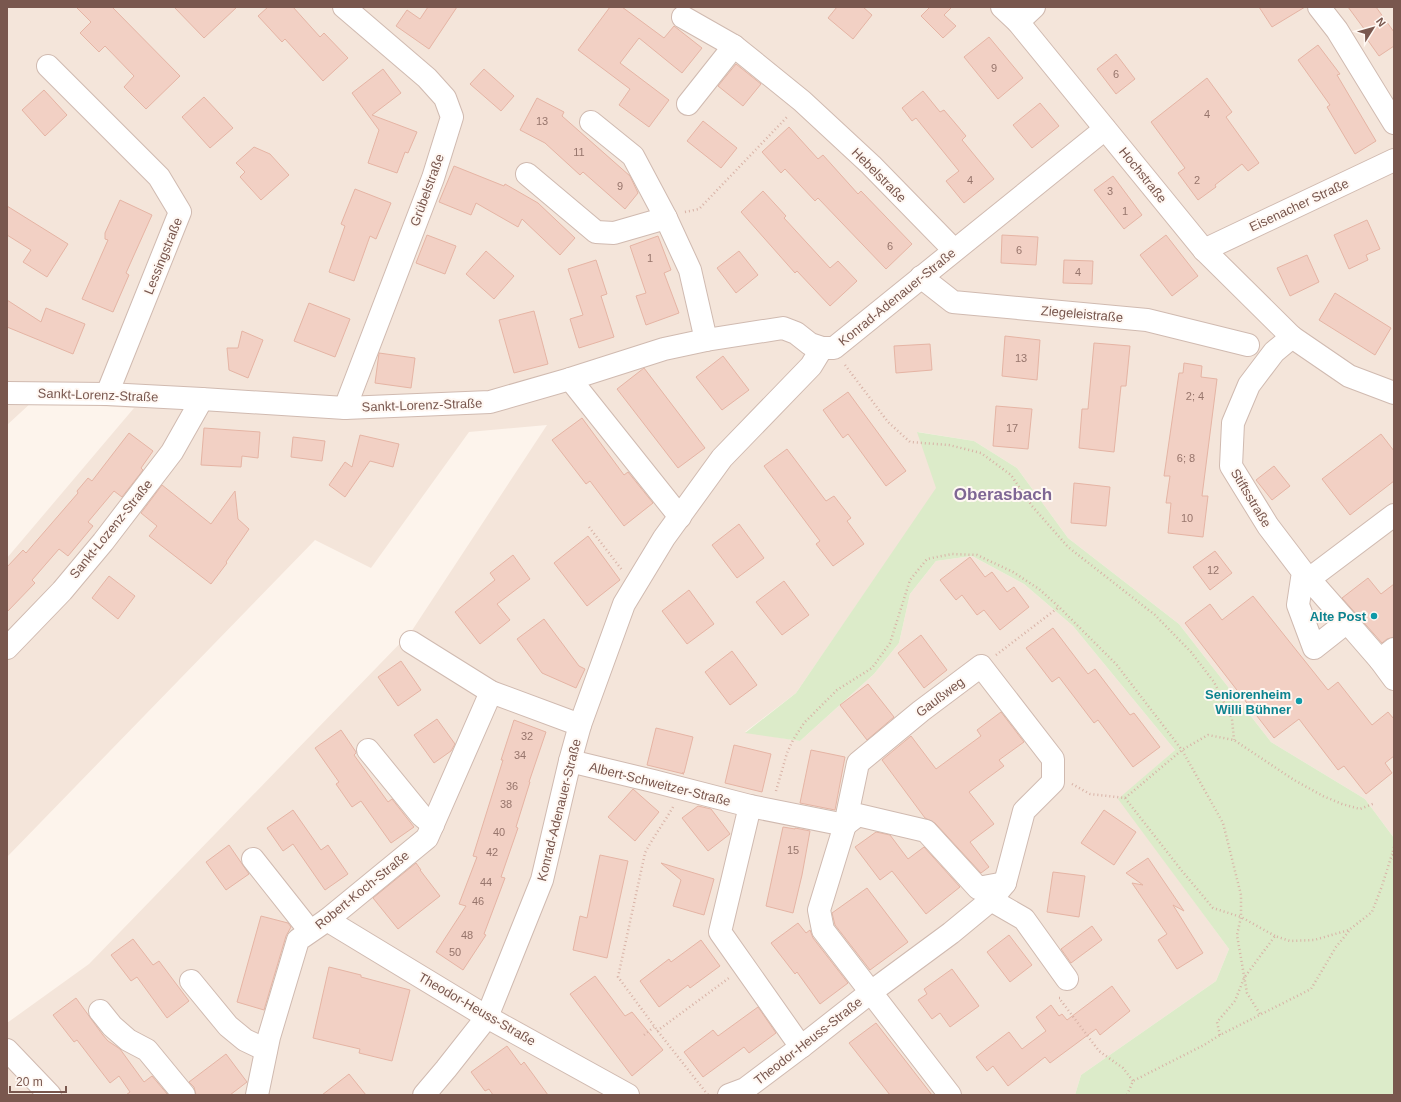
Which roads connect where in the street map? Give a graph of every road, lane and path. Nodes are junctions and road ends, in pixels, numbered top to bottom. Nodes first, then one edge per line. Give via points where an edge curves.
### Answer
1 (344, 7) edge
2 (1002, 7) edge
3 (1034, 7) edge
4 (1319, 7) edge
5 (682, 17) dead end
6 (1018, 22) junction
7 (734, 46) junction
8 (48, 66) dead end
9 (802, 101) junction
10 (688, 104) dead end
11 (591, 122) dead end
12 (1394, 122) edge
13 (1105, 129) junction
14 (1394, 160) edge
15 (527, 174) dead end
16 (666, 218) junction
17 (954, 250) junction
18 (1204, 250) junction
19 (921, 277) junction
20 (1292, 337) junction
21 (706, 340) junction
22 (1248, 345) dead end
23 (828, 348) junction
24 (570, 379) junction
25 (7, 393) edge
26 (1394, 393) edge
27 (107, 394) junction
28 (202, 399) junction
29 (345, 408) junction
30 (1394, 515) edge
31 (680, 517) junction
32 (589, 527) dead end
33 (1306, 575) junction
34 (635, 587) junction
35 (1059, 608) dead end
36 (1347, 622) junction
37 (411, 642) dead end
38 (7, 648) edge
39 (1387, 655) edge
40 (981, 666) junction
41 (1394, 679) edge
42 (490, 692) junction
43 (580, 725) junction
44 (1234, 740) junction
45 (368, 750) dead end
46 (570, 761) junction
47 (1053, 782) junction
48 (678, 787) junction
49 (1125, 798) junction
50 (1375, 803) dead end
51 (750, 806) junction
52 (433, 825) junction
53 (845, 825) junction
54 (1393, 849) edge
55 (253, 859) dead end
56 (1394, 860) edge
57 (1005, 882) junction
58 (1241, 895) dead end
59 (991, 900) junction
60 (1241, 917) junction
61 (319, 926) junction
62 (1349, 930) junction
63 (1275, 936) junction
64 (745, 967) junction
65 (1244, 978) junction
66 (1067, 979) joint
67 (191, 981) dead end
68 (871, 992) junction
69 (100, 1011) dead end
70 (1260, 1014) junction
71 (487, 1017) junction
72 (654, 1027) junction
73 (657, 1031) junction
74 (644, 1035) dead end
75 (1220, 1035) junction
76 (801, 1047) junction
77 (7, 1050) edge
78 (266, 1050) junction
79 (1133, 1081) junction
80 (741, 1093) edge
81 (50, 1095) edge
82 (184, 1095) edge
83 (257, 1095) edge
84 (424, 1095) edge
85 (628, 1095) edge
86 (708, 1095) edge
87 (950, 1095) edge
88 (1127, 1095) edge

1 - 29 street, Grübelstraße via 427,78 445,98 452,117 433,178
2 - 6 street, Hochstraße
3 - 6 street
4 - 12 street via 1337,30
5 - 7 street, Hebelstraße
6 - 13 street, Hochstraße
7 - 9 street, Hebelstraße
7 - 10 street
8 - 27 street, Lessingstraße via 158,177 180,212
9 - 16 path via 699,209
9 - 17 street, Hebelstraße via 871,165
11 - 16 street via 633,156
13 - 17 street, Konrad-Adenauer-Straße
13 - 18 street, Hochstraße
14 - 18 street, Eisenacher Straße
15 - 16 street via 596,232 614,232
16 - 21 street via 690,270
17 - 19 street, Konrad-Adenauer-Straße
18 - 20 street, Hochstraße
19 - 22 street, Ziegeleistraße via 952,302 1146,320
19 - 23 street, Konrad-Adenauer-Straße
20 - 26 street, Hochstraße via 1349,376
20 - 33 street, Stiftsstraße via 1274,352 1249,385 1233,422 1231,466 1268,526
21 - 23 street, Sankt-Lorenz-Straße via 783,328 796,333 810,344
21 - 24 street, Sankt-Lorenz-Straße via 664,349
23 - 31 street, Konrad-Adenauer-Straße via 722,458
23 - 44 path via 888,422 910,442 949,445 980,453 1011,475 1032,506 1068,547 1155,615 1191,652 1214,682 1232,719
24 - 29 street, Sankt-Lorenz-Straße via 490,402
24 - 31 street
25 - 27 street, Sankt-Lorenz-Straße
27 - 28 street, Sankt-Lorenz-Straße
28 - 29 street, Sankt-Lorenz-Straße
28 - 38 street, Sankt-Lozenz-Straße via 172,452 102,542 62,591
30 - 33 street
31 - 34 street, Konrad-Adenauer-Straße via 664,538
32 - 34 path
33 - 36 street, Stiftsstraße
33 - 36 street via 1298,605 1314,648
34 - 43 street, Konrad-Adenauer-Straße via 624,604
35 - 40 path
36 - 39 street, Stiftsstraße
37 - 42 street
39 - 41 street, Stiftsstraße
40 - 47 street via 1053,759
40 - 53 street, Gaußweg via 858,763
42 - 43 street
42 - 52 street, Robert-Koch-Straße
43 - 46 street, Konrad-Adenauer-Straße
44 - 49 path via 1208,735 1182,750
44 - 50 path via 1294,780 1324,796 1360,809
45 - 52 street via 421,815
46 - 48 street, Albert-Schweitzer-Straße
46 - 71 street, Konrad-Adenauer-Straße via 542,880
47 - 49 path via 1067,780 1090,794
47 - 57 street, Theodor-Heuss-Straße via 1024,811
48 - 51 street, Albert-Schweitzer-Straße
48 - 72 path via 673,806 643,857 618,977
49 - 60 path via 1213,908
51 - 53 street, Albert-Schweitzer-Straße
51 - 64 street via 720,932
52 - 61 street, Robert-Koch-Straße via 427,838
53 - 57 street via 858,815 926,831 978,888
53 - 68 street via 819,910 823,930
54 - 56 path
54 - 62 path via 1372,912
55 - 61 street
57 - 59 street, Theodor-Heuss-Straße
58 - 60 path
59 - 66 street via 1024,919
59 - 68 street, Theodor-Heuss-Straße via 951,934
60 - 63 path
60 - 65 path via 1237,935
61 - 71 street, Theodor-Heuss-Straße
61 - 78 street, Robert-Koch-Straße via 298,940
62 - 63 path via 1314,940 1290,941
62 - 70 path via 1311,989
63 - 65 path
64 - 73 path
64 - 76 street
65 - 70 path via 1247,993
65 - 75 path via 1234,1001 1216,1022
66 - 79 path via 1073,988 1059,998 1099,1051 1122,1068
67 - 78 street via 228,1026 245,1040
68 - 76 street, Theodor-Heuss-Straße
68 - 87 street, Theodor-Heuss-Straße
69 - 82 street via 128,1040 147,1050
70 - 75 path
71 - 84 street, Konrad-Adenauer-Straße
71 - 85 street, Theodor-Heuss-Straße
72 - 73 path
72 - 74 path
73 - 86 path
75 - 79 path
76 - 80 street, Theodor-Heuss-Straße
77 - 81 street
78 - 83 street, Robert-Koch-Straße
79 - 88 path

